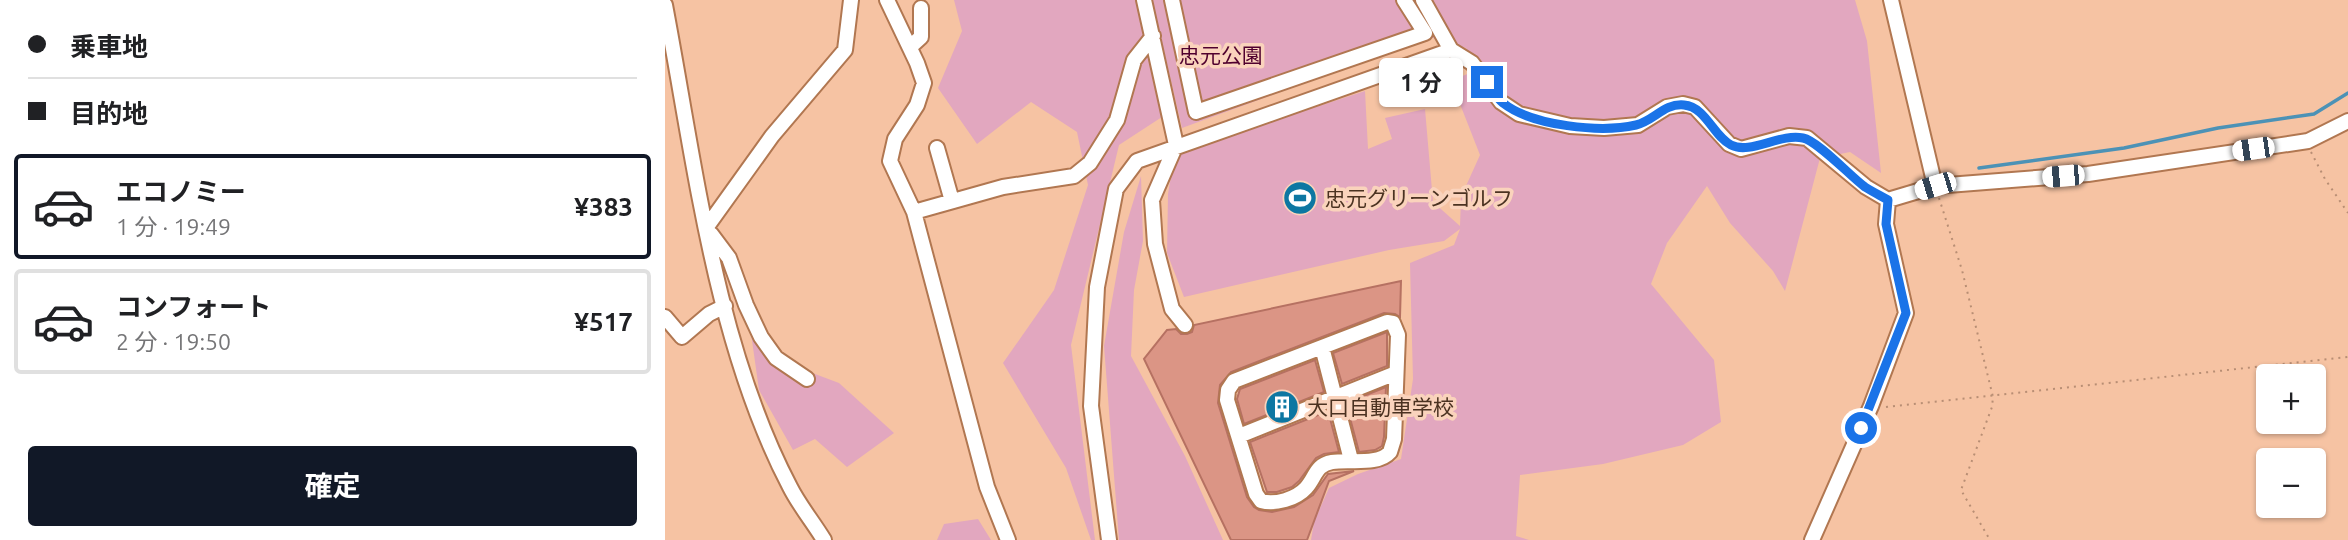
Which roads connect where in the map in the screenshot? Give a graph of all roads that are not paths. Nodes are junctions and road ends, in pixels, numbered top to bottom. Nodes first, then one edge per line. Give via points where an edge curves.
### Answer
1 (851, 0) edge
2 (887, 0) edge
3 (1144, 0) edge
4 (1172, 0) edge
5 (1404, 0) edge
6 (1423, 0) edge
7 (1891, 0) edge
8 (665, 5) edge
9 (921, 8) dead end
10 (1153, 36) junction
11 (910, 47) junction
12 (1451, 50) junction
13 (2348, 121) edge
14 (1176, 145) junction
15 (937, 148) dead end
16 (1935, 186) junction
17 (1888, 200) junction
18 (952, 201) junction
19 (914, 212) junction
20 (706, 228) junction
21 (725, 306) junction
22 (665, 317) edge
23 (1185, 325) dead end
24 (1322, 346) junction
25 (1396, 373) junction
26 (807, 379) dead end
27 (1336, 396) junction
28 (1239, 436) junction
29 (1351, 460) junction
30 (824, 540) edge
31 (1007, 540) edge
32 (1109, 540) edge
33 (1812, 540) edge

1 - 20 street via 845,50 772,136
2 - 11 street
3 - 10 street
4 - 5 street via 1196,112 1425,33
6 - 12 street
7 - 16 street
8 - 20 street
9 - 11 street via 921,37
10 - 14 street
10 - 18 street via 1134,60 1117,120 1090,163 1074,176
11 - 19 street via 925,83 895,139 890,161
12 - 14 street
12 - 17 street via 1472,63 1501,102 1520,114 1570,126 1604,128 1638,125 1667,107 1683,104 1695,107 1729,144 1741,149 1789,136 1807,138
13 - 16 street via 2308,141 2088,174
14 - 23 street via 1152,200 1155,244 1172,309
14 - 32 street via 1137,161 1116,189 1097,287 1091,406
15 - 18 street
16 - 17 street
17 - 33 street via 1886,224 1906,313
18 - 19 street
19 - 31 street via 987,487
20 - 21 street
20 - 26 street via 729,258 768,347
21 - 22 street via 682,337
21 - 30 street via 754,405 790,488
24 - 25 street via 1393,323 1398,335
24 - 27 street
24 - 28 street via 1234,381 1227,400
25 - 27 street
25 - 29 street via 1390,452 1379,459
27 - 28 street
27 - 29 street
28 - 29 street via 1256,494 1266,503 1294,497 1308,487 1322,465

